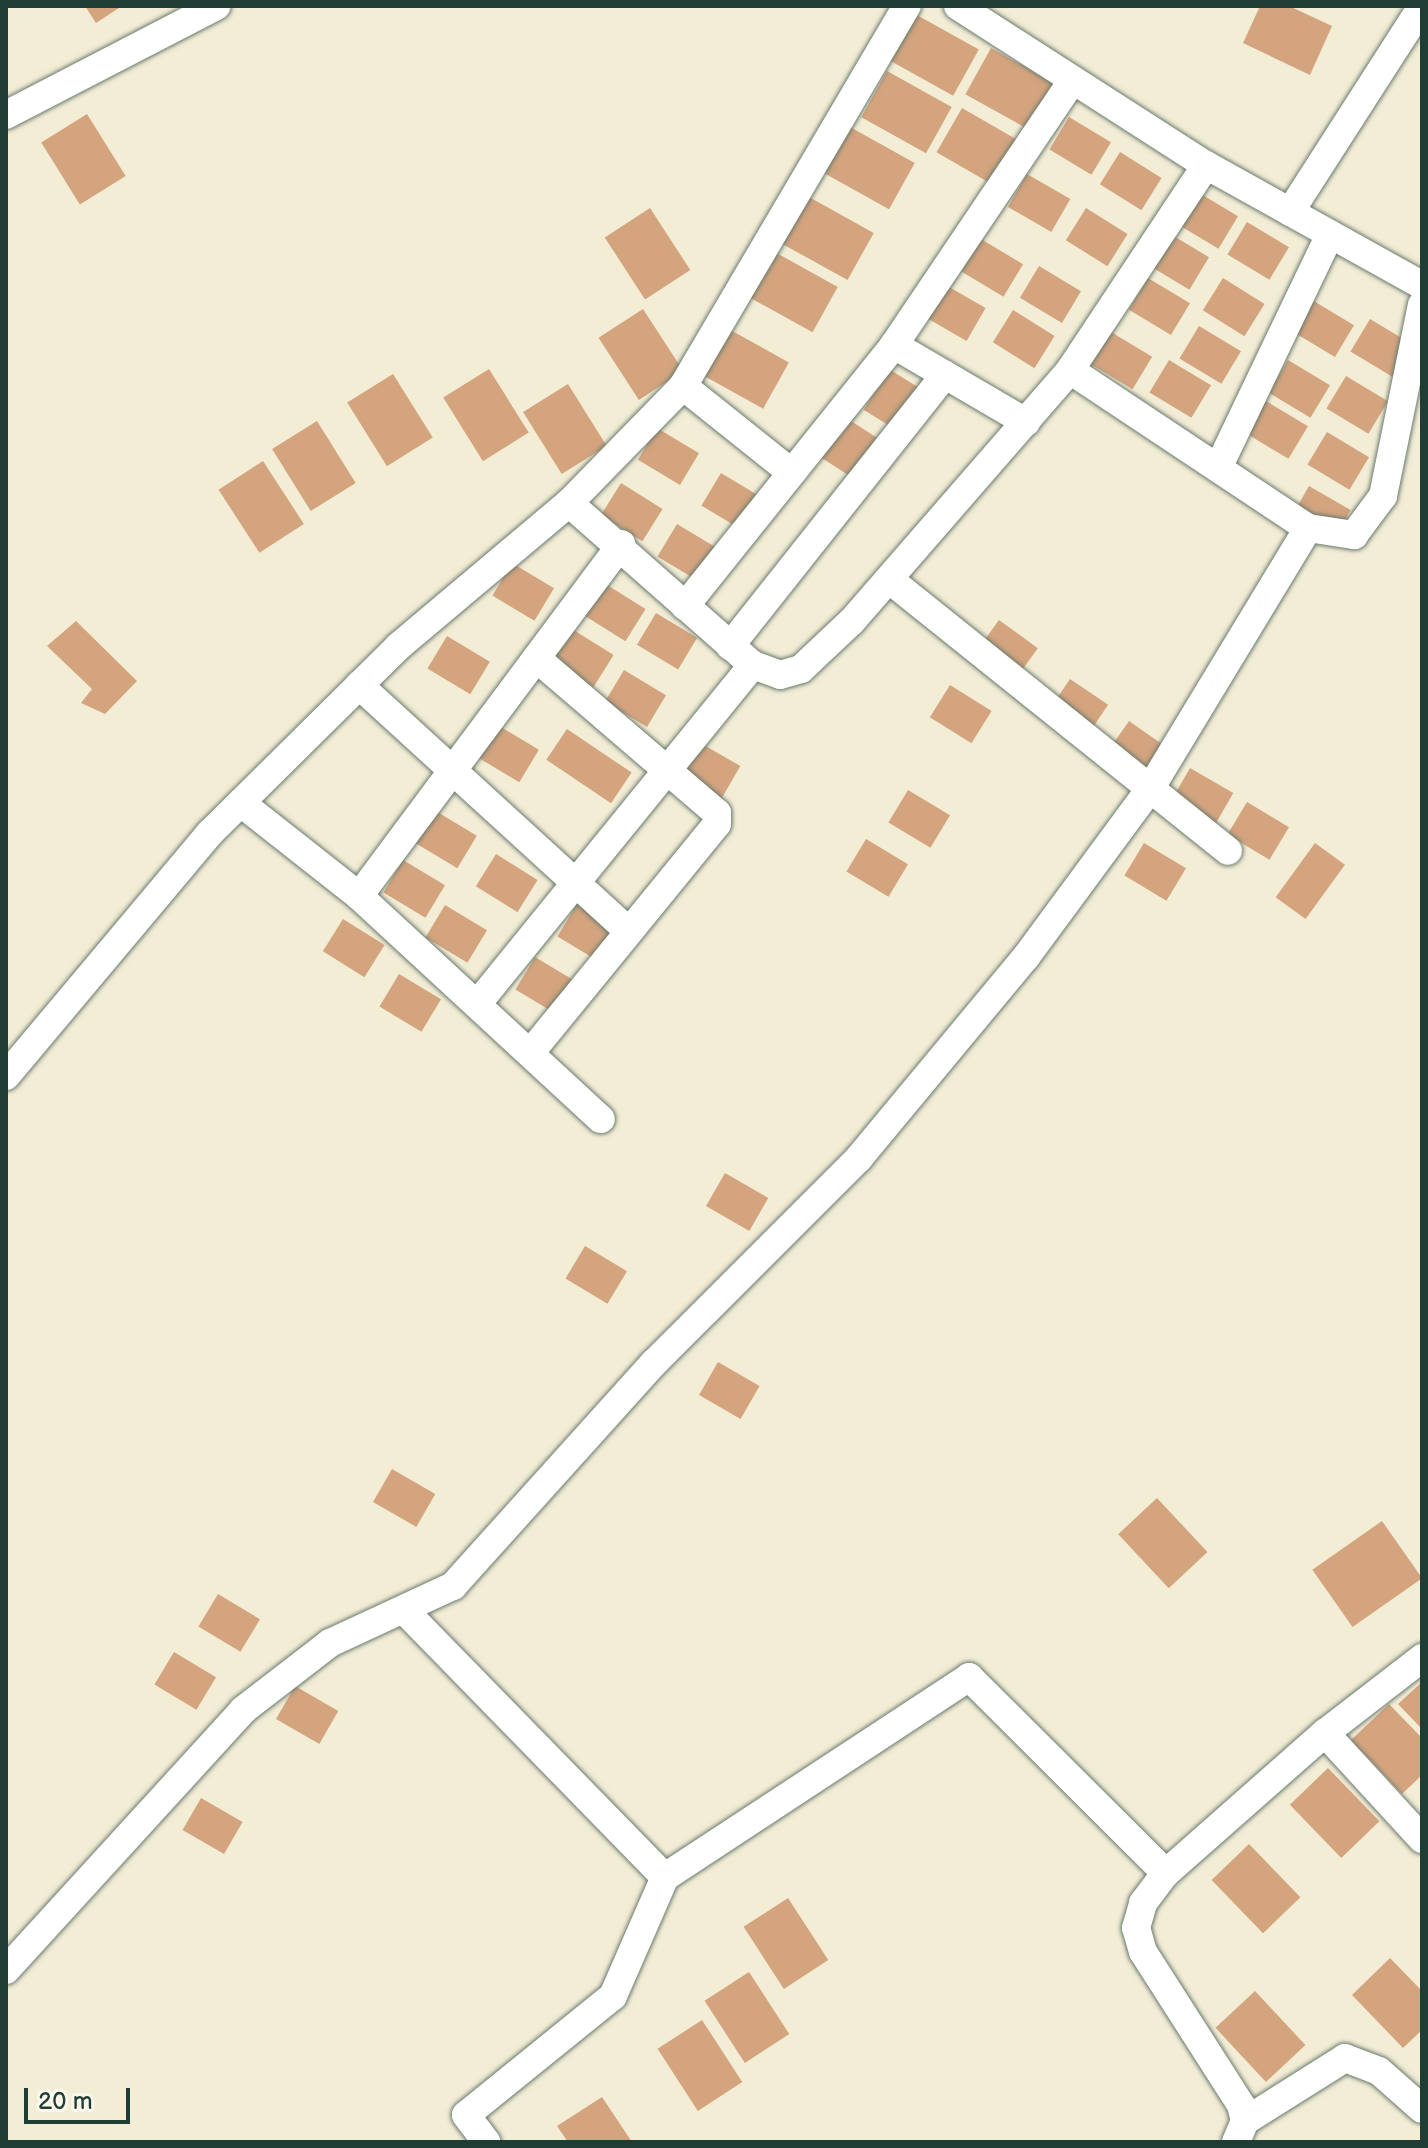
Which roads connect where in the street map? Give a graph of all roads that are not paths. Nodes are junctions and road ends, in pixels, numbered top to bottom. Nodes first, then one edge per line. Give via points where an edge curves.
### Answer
1 (216, 6) edge
2 (907, 6) edge
3 (958, 6) edge
4 (1422, 6) edge
5 (1071, 83) junction
6 (6, 115) edge
7 (1206, 165) junction
8 (1290, 212) junction
9 (1330, 234) junction
10 (1422, 285) edge
11 (1422, 305) edge
12 (894, 345) junction
13 (1070, 370) junction
14 (945, 375) junction
15 (683, 386) junction
16 (1026, 422) junction
17 (1219, 466) junction
18 (792, 473) junction
19 (569, 503) junction
20 (1308, 528) junction
21 (621, 544) junction
22 (890, 580) junction
23 (685, 606) junction
24 (730, 646) junction
25 (536, 658) junction
26 (753, 665) junction
27 (359, 685) junction
28 (670, 768) junction
29 (452, 769) junction
30 (1150, 789) junction
31 (241, 803) junction
32 (1228, 851) dead end
33 (577, 881) junction
34 (359, 896) junction
35 (628, 931) junction
36 (478, 1003) junction
37 (531, 1052) junction
38 (6, 1076) edge
39 (601, 1119) dead end
40 (405, 1611) junction
41 (1422, 1658) edge
42 (1325, 1733) junction
43 (1422, 1839) edge
44 (1166, 1873) junction
45 (665, 1877) junction
46 (6, 1970) edge
47 (1422, 2109) edge
48 (1241, 2132) edge
49 (486, 2142) edge

1 - 6 street
2 - 15 street
3 - 5 street
4 - 8 street
5 - 7 street
5 - 12 street
7 - 8 street
7 - 13 street
8 - 9 street
9 - 10 street
9 - 17 street
11 - 20 street via 1375,515 1354,535
12 - 14 street
12 - 18 street
13 - 16 street
13 - 17 street
14 - 16 street
14 - 24 street
15 - 18 street
15 - 19 street
16 - 22 street
17 - 20 street
18 - 23 street
19 - 21 street
19 - 27 street
20 - 30 street
21 - 23 street
21 - 25 street
22 - 26 street via 801,669 780,675
22 - 30 street
23 - 24 street
24 - 26 street
25 - 28 street
25 - 29 street
26 - 28 street
27 - 29 street
27 - 31 street
28 - 33 street
28 - 35 street via 711,805 717,824
29 - 33 street
29 - 34 street
30 - 32 street
30 - 40 street via 1017,969 859,1158 654,1363 453,1586
31 - 34 street
31 - 38 street via 157,890
33 - 35 street
33 - 36 street
34 - 36 street
35 - 37 street
36 - 37 street
37 - 39 street
40 - 45 street
40 - 46 street via 330,1643 243,1710
41 - 42 street
42 - 43 street
42 - 44 street
44 - 45 street via 969,1677
44 - 48 street via 1143,1903 1136,1928 1143,1952
45 - 49 street via 613,1996 466,2115
47 - 48 street via 1379,2071 1345,2058

